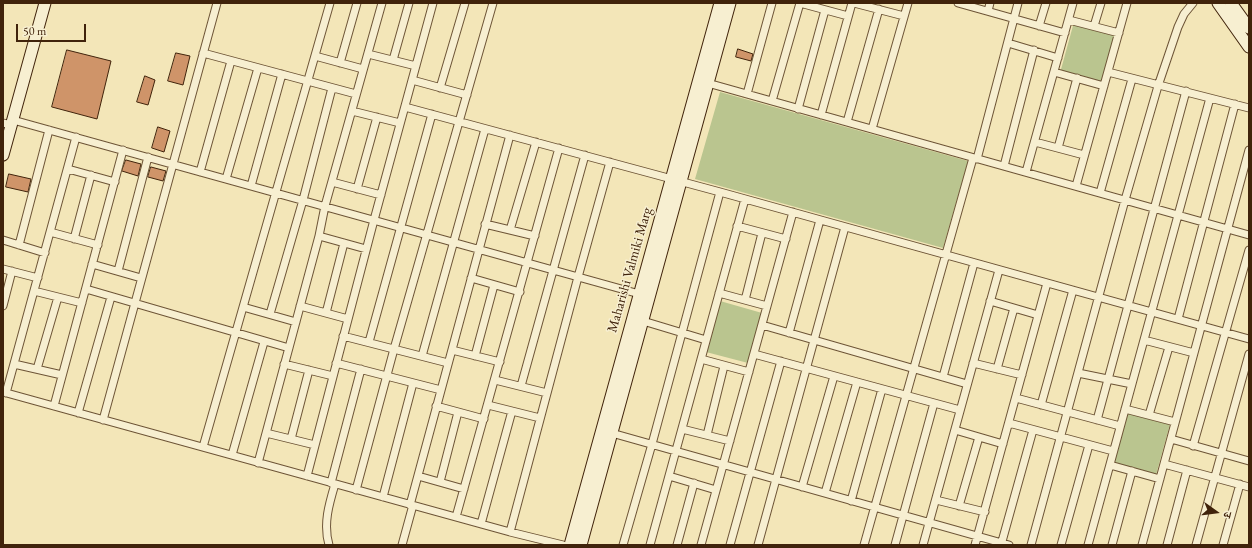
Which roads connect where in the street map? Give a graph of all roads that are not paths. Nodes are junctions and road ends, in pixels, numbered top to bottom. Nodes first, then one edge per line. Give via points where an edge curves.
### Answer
1 (45, 3) edge
2 (217, 3) edge
3 (330, 3) edge
4 (357, 3) edge
5 (382, 3) edge
6 (409, 3) edge
7 (433, 3) edge
8 (465, 3) edge
9 (493, 3) edge
10 (720, 3) edge
11 (730, 3) edge
12 (772, 3) edge
13 (800, 3) edge
14 (853, 3) edge
15 (908, 3) edge
16 (961, 3) edge
17 (990, 3) edge
18 (1018, 3) edge
19 (1046, 3) edge
20 (1073, 3) edge
21 (1101, 3) edge
22 (1127, 3) edge
23 (1193, 3) edge
24 (1218, 3) edge
25 (1231, 3) edge
26 (879, 9) junction
27 (825, 10) junction
28 (988, 12) junction
29 (848, 16) junction
30 (904, 16) junction
31 (1014, 19) junction
32 (1068, 20) junction
33 (1039, 26) junction
34 (1094, 26) junction
35 (1249, 28) edge
36 (1065, 33) junction
37 (1119, 33) junction
38 (1008, 43) junction
39 (1249, 46) edge
40 (1034, 50) junction
41 (203, 53) junction
42 (368, 54) junction
43 (315, 56) junction
44 (1058, 58) junction
45 (393, 60) junction
46 (231, 61) junction
47 (340, 63) junction
48 (416, 66) junction
49 (258, 68) junction
50 (363, 69) junction
51 (1054, 72) junction
52 (1108, 72) junction
53 (282, 74) junction
54 (1077, 78) junction
55 (1132, 79) junction
56 (412, 80) junction
57 (308, 81) junction
58 (703, 82) junction
59 (1104, 86) junction
60 (1158, 86) junction
61 (332, 88) junction
62 (440, 88) junction
63 (1186, 91) junction
64 (356, 94) junction
65 (746, 94) junction
66 (467, 95) junction
67 (1210, 98) junction
68 (772, 101) junction
69 (1235, 104) junction
70 (405, 107) junction
71 (798, 108) junction
72 (1249, 108) edge
73 (352, 110) junction
74 (432, 114) junction
75 (821, 115) junction
76 (378, 117) junction
77 (9, 122) edge
78 (460, 122) junction
79 (847, 122) junction
80 (400, 123) junction
81 (486, 128) junction
82 (872, 129) junction
83 (49, 130) junction
84 (510, 135) junction
85 (76, 137) junction
86 (536, 142) junction
87 (1035, 142) junction
88 (559, 148) junction
89 (1058, 148) junction
90 (123, 150) junction
91 (1249, 150) edge
92 (3, 155) edge
93 (585, 155) junction
94 (1084, 155) junction
95 (148, 157) junction
96 (975, 158) junction
97 (610, 162) junction
98 (173, 164) junction
99 (1004, 166) junction
100 (68, 169) junction
101 (200, 172) junction
102 (1026, 172) junction
103 (91, 175) junction
104 (226, 179) junction
105 (676, 180) junction
106 (115, 182) junction
107 (332, 182) junction
108 (251, 186) junction
109 (1076, 186) junction
110 (357, 189) junction
111 (720, 192) junction
112 (276, 193) junction
113 (1100, 193) junction
114 (381, 194) junction
115 (745, 199) junction
116 (303, 200) junction
117 (1125, 200) junction
118 (325, 206) junction
119 (1155, 208) junction
120 (793, 212) junction
121 (1178, 215) junction
122 (374, 220) junction
123 (820, 220) junction
124 (1204, 222) junction
125 (485, 224) junction
126 (737, 226) junction
127 (400, 227) junction
128 (845, 227) junction
129 (1228, 229) junction
130 (510, 230) junction
131 (50, 232) junction
132 (762, 233) junction
133 (427, 235) junction
134 (1249, 235) edge
135 (319, 236) junction
136 (535, 236) junction
137 (74, 239) junction
138 (786, 239) junction
139 (3, 240) edge
140 (454, 242) junction
141 (344, 243) junction
142 (19, 245) junction
143 (98, 245) junction
144 (366, 249) junction
145 (478, 249) junction
146 (1249, 250) edge
147 (45, 252) junction
148 (946, 255) junction
149 (528, 263) junction
150 (974, 263) junction
151 (92, 264) junction
152 (3, 269) edge
153 (552, 270) junction
154 (999, 270) junction
155 (118, 271) junction
156 (12, 272) junction
157 (578, 277) junction
158 (38, 278) junction
159 (142, 278) junction
160 (471, 278) junction
161 (1047, 283) junction
162 (494, 285) junction
163 (86, 289) junction
164 (1073, 290) junction
165 (34, 291) junction
166 (520, 292) junction
167 (719, 293) junction
168 (644, 295) junction
169 (58, 297) junction
170 (112, 297) junction
171 (1099, 297) junction
172 (745, 300) junction
173 (990, 301) junction
174 (82, 303) junction
175 (134, 304) junction
176 (1128, 305) junction
177 (3, 306) edge
178 (300, 306) junction
179 (767, 306) junction
180 (244, 307) junction
181 (1014, 308) junction
182 (1152, 312) junction
183 (326, 313) junction
184 (270, 314) junction
185 (1038, 315) junction
186 (1178, 319) junction
187 (348, 320) junction
188 (643, 321) junction
189 (296, 322) junction
190 (762, 325) junction
191 (1202, 326) junction
192 (1225, 332) junction
193 (682, 333) junction
194 (789, 333) junction
195 (236, 334) junction
196 (344, 336) junction
197 (1249, 339) edge
198 (706, 340) junction
199 (814, 340) junction
200 (1144, 340) junction
201 (264, 342) junction
202 (369, 342) junction
203 (1169, 347) junction
204 (289, 348) junction
205 (394, 349) junction
206 (452, 350) junction
207 (754, 354) junction
208 (1194, 354) junction
209 (1249, 354) edge
210 (422, 356) junction
211 (475, 356) junction
212 (701, 359) junction
213 (781, 361) junction
214 (500, 362) junction
215 (336, 363) junction
216 (448, 363) junction
217 (973, 363) junction
218 (14, 364) junction
219 (284, 364) junction
220 (724, 366) junction
221 (806, 368) junction
222 (914, 368) junction
223 (38, 369) junction
224 (361, 369) junction
225 (998, 369) junction
226 (309, 370) junction
227 (748, 372) junction
228 (1078, 373) junction
229 (62, 375) junction
230 (1022, 375) junction
231 (333, 376) junction
232 (388, 376) junction
233 (834, 376) junction
234 (943, 377) junction
235 (1108, 379) junction
236 (495, 380) junction
237 (857, 382) junction
238 (414, 383) junction
239 (967, 384) junction
240 (1132, 384) junction
241 (521, 386) junction
242 (882, 389) junction
243 (441, 390) junction
244 (5, 392) edge
245 (547, 393) junction
246 (907, 396) junction
247 (1016, 398) junction
248 (934, 403) junction
249 (488, 404) junction
250 (1042, 405) junction
251 (54, 406) junction
252 (436, 406) junction
253 (1125, 409) junction
254 (960, 410) junction
255 (512, 411) junction
256 (458, 412) junction
257 (1068, 412) junction
258 (78, 413) junction
259 (1149, 415) junction
260 (540, 418) junction
261 (484, 419) junction
262 (103, 420) junction
263 (1097, 420) junction
264 (1175, 422) junction
265 (1009, 423) junction
266 (1120, 426) junction
267 (682, 429) junction
268 (955, 430) junction
269 (1033, 430) junction
270 (607, 432) junction
271 (266, 433) junction
272 (707, 435) junction
273 (979, 437) junction
274 (1061, 437) junction
275 (291, 439) junction
276 (1171, 439) junction
277 (730, 441) junction
278 (652, 444) junction
279 (1003, 444) junction
280 (315, 445) junction
281 (1089, 445) junction
282 (1193, 446) junction
283 (203, 448) junction
284 (676, 451) junction
285 (1114, 451) junction
286 (1222, 453) junction
287 (232, 455) junction
288 (1248, 458) edge
289 (258, 463) junction
290 (1164, 464) junction
291 (723, 465) junction
292 (1110, 465) junction
293 (1187, 470) junction
294 (1132, 471) junction
295 (750, 472) junction
296 (307, 476) junction
297 (418, 476) junction
298 (669, 476) junction
299 (1215, 477) junction
300 (1160, 479) junction
301 (776, 480) junction
302 (440, 482) junction
303 (333, 483) junction
304 (694, 483) junction
305 (1240, 484) junction
306 (802, 487) junction
307 (1249, 487) edge
308 (464, 488) junction
309 (356, 490) junction
310 (716, 490) junction
311 (825, 493) junction
312 (383, 497) junction
313 (936, 500) junction
314 (851, 501) junction
315 (411, 505) junction
316 (959, 506) junction
317 (875, 507) junction
318 (985, 512) junction
319 (903, 515) junction
320 (456, 517) junction
321 (929, 523) junction
322 (481, 524) junction
323 (510, 532) junction
324 (978, 536) junction
325 (650, 544) edge
326 (1004, 544) edge
327 (329, 545) edge
328 (402, 545) edge
329 (563, 545) edge
330 (570, 545) edge
331 (581, 545) edge
332 (623, 545) edge
333 (659, 545) edge
334 (677, 545) edge
335 (701, 545) edge
336 (730, 545) edge
337 (758, 545) edge
338 (864, 545) edge
339 (895, 545) edge
340 (923, 545) edge
341 (976, 545) edge
342 (1031, 545) edge
343 (1061, 545) edge
344 (1088, 545) edge
345 (1112, 545) edge
346 (1142, 545) edge
347 (1167, 545) edge
348 (1196, 545) edge
349 (1223, 545) edge

1 - 77 street
2 - 41 street
3 - 43 street
4 - 47 street
5 - 42 street
6 - 45 street
7 - 48 street
8 - 62 street
9 - 66 street
10 - 58 street, Maharishi Valmiki Marg
11 - 58 street, Maharishi Valmiki Marg
12 - 65 street
13 - 27 street
13 - 68 street
14 - 26 street
14 - 29 street
15 - 30 street
16 - 28 street
17 - 28 street
18 - 31 street
19 - 33 street
20 - 32 street
21 - 34 street
22 - 37 street
23 - 60 street via 1178,27
24 - 39 street
25 - 35 street
26 - 30 street
26 - 79 street
27 - 29 street
27 - 71 street
28 - 31 street
29 - 75 street
30 - 82 street
31 - 33 street
31 - 38 street
32 - 34 street
32 - 36 street
33 - 36 street
34 - 37 street
36 - 44 street
37 - 52 street
38 - 40 street
38 - 96 street
40 - 44 street
40 - 99 street
41 - 46 street
41 - 98 street
42 - 45 street
42 - 50 street
43 - 47 street
43 - 57 street
44 - 51 street
45 - 48 street
46 - 49 street
46 - 101 street
47 - 50 street
48 - 56 street
49 - 53 street
49 - 104 street
50 - 64 street
51 - 54 street
51 - 87 street
52 - 55 street
52 - 59 street
53 - 57 street
53 - 108 street
54 - 59 street
54 - 89 street
55 - 60 street
55 - 113 street
56 - 62 street
56 - 70 street
57 - 61 street
57 - 112 street
58 - 65 street
58 - 105 street, Maharishi Valmiki Marg
59 - 94 street
60 - 63 street
60 - 117 street
61 - 64 street
61 - 116 street
62 - 66 street
63 - 67 street
63 - 119 street
64 - 73 street
65 - 68 street
66 - 78 street
67 - 69 street
67 - 121 street
68 - 71 street
69 - 72 street
69 - 124 street
70 - 74 street
70 - 80 street
71 - 75 street
73 - 76 street
73 - 107 street
74 - 78 street
74 - 127 street
75 - 79 street
76 - 80 street
76 - 110 street
77 - 83 street
77 - 92 street
78 - 81 street
78 - 133 street
79 - 82 street
80 - 114 street
81 - 84 street
81 - 140 street
82 - 96 street
83 - 85 street
83 - 142 street
84 - 86 street
84 - 125 street
85 - 90 street
85 - 100 street
86 - 88 street
86 - 130 street
87 - 89 street
87 - 102 street
88 - 93 street
88 - 136 street
89 - 94 street
90 - 95 street
90 - 106 street
91 - 129 street
93 - 97 street
93 - 153 street
94 - 109 street
95 - 98 street
95 - 155 street
96 - 99 street
96 - 148 street
97 - 105 street
97 - 157 street
98 - 101 street
98 - 159 street
99 - 102 street
100 - 103 street
100 - 131 street
101 - 104 street
102 - 109 street
103 - 106 street
103 - 137 street
104 - 108 street
105 - 111 street
105 - 168 street, Maharishi Valmiki Marg
106 - 143 street
107 - 110 street
107 - 118 street
108 - 112 street
109 - 113 street
110 - 114 street
111 - 115 street
111 - 193 street
112 - 116 street
112 - 180 street
113 - 117 street
114 - 122 street
115 - 120 street
115 - 126 street
116 - 118 street
116 - 184 street
117 - 119 street
117 - 171 street
118 - 122 street
118 - 135 street
119 - 121 street
119 - 176 street
120 - 123 street
120 - 138 street
121 - 124 street
121 - 182 street
122 - 127 street
122 - 144 street
123 - 128 street
123 - 194 street
124 - 129 street
124 - 186 street
125 - 130 street
125 - 145 street
126 - 132 street
126 - 167 street
127 - 133 street
127 - 202 street
128 - 148 street
128 - 199 street
129 - 134 street
129 - 191 street
130 - 136 street
131 - 137 street
131 - 147 street
132 - 138 street
132 - 172 street
133 - 140 street
133 - 205 street
135 - 141 street
135 - 178 street
136 - 149 street
137 - 143 street
138 - 179 street
139 - 142 street
140 - 145 street
140 - 210 street
141 - 144 street
141 - 183 street
142 - 147 street
143 - 151 street
144 - 187 street
145 - 149 street
145 - 160 street
146 - 192 street
147 - 158 street
148 - 150 street
148 - 222 street
149 - 153 street
149 - 166 street
150 - 154 street
150 - 234 street
151 - 155 street
151 - 163 street
152 - 156 street
153 - 157 street
153 - 241 street
154 - 161 street
154 - 173 street
155 - 159 street
156 - 158 street
156 - 177 street
157 - 168 street
157 - 245 street
158 - 165 street
159 - 175 street
160 - 162 street
160 - 206 street
161 - 164 street
161 - 185 street
162 - 166 street
162 - 211 street
163 - 170 street
163 - 174 street
164 - 171 street
164 - 250 street
165 - 169 street
165 - 218 street
166 - 214 street
167 - 172 street
167 - 198 street
168 - 188 street, Maharishi Valmiki Marg
168 - 270 street, Maharishi Valmiki Marg
169 - 174 street
169 - 223 street
170 - 175 street
170 - 258 street
171 - 176 street
171 - 228 street
172 - 179 street
173 - 181 street
173 - 217 street
174 - 229 street
175 - 195 street
175 - 262 street
176 - 182 street
176 - 235 street
178 - 183 street
178 - 189 street
179 - 190 street
180 - 184 street
180 - 195 street
181 - 185 street
181 - 225 street
182 - 186 street
182 - 200 street
183 - 187 street
184 - 189 street
185 - 230 street
186 - 191 street
187 - 196 street
188 - 193 street
188 - 270 street, Maharishi Valmiki Marg
189 - 204 street
190 - 194 street
190 - 207 street
191 - 192 street
191 - 208 street
192 - 197 street
192 - 282 street
193 - 198 street
193 - 278 street
194 - 199 street
195 - 201 street
195 - 283 street
196 - 202 street
196 - 215 street
198 - 212 street
199 - 221 street
199 - 222 street
200 - 203 street
200 - 240 street
201 - 204 street
201 - 287 street
202 - 205 street
203 - 208 street
203 - 259 street
204 - 219 street
205 - 210 street
205 - 232 street
206 - 211 street
206 - 216 street
207 - 213 street
207 - 227 street
208 - 264 street
209 - 286 street
210 - 216 street
211 - 214 street
212 - 220 street
212 - 267 street
213 - 221 street
213 - 295 street
214 - 236 street
215 - 224 street
215 - 231 street
216 - 243 street
217 - 225 street
217 - 239 street
218 - 223 street
218 - 244 street
219 - 226 street
219 - 271 street
220 - 227 street
220 - 272 street
221 - 233 street
221 - 301 street
222 - 234 street
222 - 246 street
223 - 229 street
224 - 232 street
224 - 303 street
225 - 230 street
226 - 231 street
226 - 275 street
227 - 277 street
228 - 235 street
228 - 257 street
229 - 251 street
230 - 247 street
231 - 280 street
232 - 238 street
232 - 309 street
233 - 237 street
233 - 306 street
234 - 239 street
235 - 240 street
235 - 263 street
236 - 241 street
236 - 249 street
237 - 242 street
237 - 311 street
238 - 243 street
238 - 312 street
239 - 254 street
240 - 253 street
241 - 245 street
242 - 246 street
242 - 314 street
243 - 252 street
244 - 251 street
245 - 260 street
246 - 248 street
246 - 317 street
247 - 250 street
247 - 265 street
248 - 254 street
248 - 319 street
249 - 255 street
249 - 261 street
250 - 257 street
251 - 258 street
252 - 256 street
252 - 297 street
253 - 259 street
253 - 266 street
254 - 268 street
255 - 260 street
255 - 322 street
256 - 261 street
256 - 302 street
257 - 263 street
257 - 274 street
258 - 262 street
259 - 264 street
260 - 323 street
261 - 308 street
262 - 283 street
263 - 266 street
264 - 276 street
265 - 269 street
265 - 279 street
266 - 285 street
267 - 272 street
267 - 284 street
268 - 273 street
268 - 313 street
269 - 274 street
269 - 326 street
270 - 278 street
270 - 330 street, Maharishi Valmiki Marg
270 - 331 street, Maharishi Valmiki Marg
271 - 275 street
271 - 289 street
272 - 277 street
273 - 279 street
273 - 316 street
274 - 281 street
274 - 342 street
275 - 280 street
276 - 282 street
276 - 290 street
277 - 291 street
278 - 284 street
278 - 332 street
279 - 318 street
280 - 296 street
281 - 285 street
281 - 343 street
282 - 286 street
283 - 287 street
284 - 291 street
284 - 298 street
285 - 292 street
286 - 288 street
286 - 299 street
287 - 289 street
289 - 296 street
290 - 293 street
290 - 300 street
291 - 295 street
291 - 310 street
292 - 294 street
292 - 344 street
293 - 299 street
293 - 347 street
294 - 300 street
294 - 345 street
295 - 301 street
295 - 336 street
296 - 303 street
297 - 302 street
297 - 315 street
298 - 304 street
298 - 325 street
299 - 305 street
299 - 348 street
300 - 346 street
301 - 306 street
301 - 337 street
302 - 308 street
303 - 309 street
303 - 327 street via 327,514 326,534
304 - 310 street
304 - 334 street
305 - 307 street
305 - 349 street
306 - 311 street
308 - 320 street
309 - 312 street
310 - 335 street
311 - 314 street
312 - 315 street
313 - 316 street
313 - 321 street
314 - 317 street
315 - 320 street
315 - 328 street
316 - 318 street
317 - 319 street
317 - 338 street
318 - 324 street
319 - 321 street
319 - 339 street
320 - 322 street
321 - 324 street
321 - 340 street
322 - 323 street
323 - 329 street
324 - 326 street
324 - 341 street
325 - 333 street

